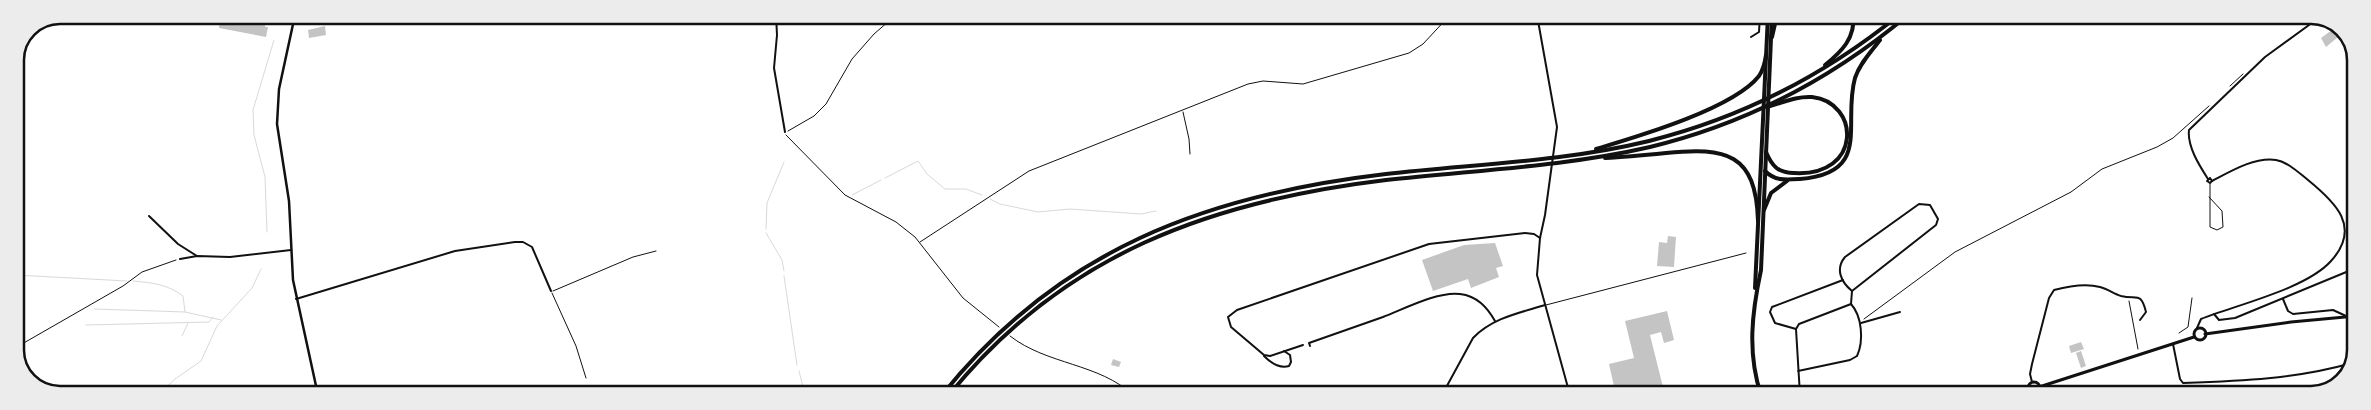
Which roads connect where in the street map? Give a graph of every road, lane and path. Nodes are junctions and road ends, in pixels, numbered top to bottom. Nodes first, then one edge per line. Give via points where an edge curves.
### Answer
1 (293, 24) edge
2 (776, 24) edge
3 (886, 24) edge
4 (1442, 24) edge
5 (1539, 24) edge
6 (1759, 24) edge
7 (1768, 24) edge
8 (1772, 24) edge
9 (1775, 24) edge
10 (1852, 24) edge
11 (1887, 24) edge
12 (1897, 24) edge
13 (2310, 24) edge
14 (1885, 34) junction
15 (1752, 37) dead end
16 (1772, 37) junction
17 (1766, 54) junction
18 (1816, 73) junction
19 (2244, 74) junction
20 (2228, 88) dead end
21 (2210, 105) dead end
22 (1183, 111) junction
23 (1752, 112) junction
24 (784, 132) junction
25 (1766, 152) junction
26 (1583, 153) junction
27 (1190, 154) dead end
28 (1570, 161) junction
29 (1761, 163) junction
30 (1765, 171) junction
31 (1789, 180) junction
32 (2211, 182) junction
33 (2209, 197) junction
34 (1764, 210) junction
35 (149, 216) dead end
36 (1758, 221) junction
37 (1540, 238) junction
38 (920, 242) junction
39 (291, 250) junction
40 (656, 251) dead end
41 (1746, 253) dead end
42 (197, 256) junction
43 (180, 259) joint
44 (2347, 272) edge
45 (1843, 280) junction
46 (551, 291) junction
47 (1852, 291) junction
48 (2129, 297) junction
49 (1755, 298) junction
50 (2192, 298) dead end
51 (296, 299) junction
52 (2283, 299) junction
53 (1851, 304) junction
54 (1545, 306) junction
55 (1900, 312) dead end
56 (2214, 314) junction
57 (2346, 316) joint
58 (991, 320) dead end
59 (2140, 320) dead end
60 (1495, 321) junction
61 (1861, 322) junction
62 (2197, 328) junction
63 (1796, 329) junction
64 (2179, 334) dead end
65 (2205, 334) junction
66 (2194, 337) junction
67 (1018, 342) dead end
68 (24, 343) edge
69 (2173, 344) junction
70 (1303, 345) dead end
71 (1310, 346) dead end
72 (2138, 349) dead end
73 (1284, 351) junction
74 (1264, 355) junction
75 (2343, 366) edge
76 (1798, 371) junction
77 (586, 378) dead end
78 (2032, 382) junction
79 (316, 386) edge
80 (950, 386) edge
81 (957, 386) edge
82 (1121, 386) edge
83 (1447, 386) edge
84 (1567, 386) edge
85 (1759, 386) edge
86 (1799, 386) edge
87 (2028, 386) edge
88 (2038, 386) edge
89 (2042, 386) edge

1 - 39 street via 276,110 289,201
2 - 24 street via 774,68
3 - 24 path via 852,59 826,104 814,116
4 - 22 path via 1423,44 1409,53 1303,84 1254,83
5 - 37 street via 1557,123
6 - 15 street via 1759,32
7 - 17 highway
8 - 16 highway
9 - 16 highway
10 - 18 highway via 1847,44
11 - 18 highway
12 - 14 highway
13 - 19 street
14 - 23 highway via 1810,84
14 - 31 highway via 1863,61 1856,78 1852,137 1844,158 1825,175
16 - 25 highway
17 - 26 highway via 1761,73 1755,80 1719,103 1660,129
17 - 29 highway
18 - 26 highway via 1763,101 1706,124 1648,141
19 - 20 path
19 - 32 street via 2190,130 2191,146
21 - 61 path via 2177,134 2147,153 2102,169 2071,192 1955,252
22 - 27 path
22 - 38 path via 1029,171
23 - 25 highway via 1810,97 1832,105 1844,121 1847,137 1843,153 1833,165 1820,172 1799,174 1780,171 1773,166
23 - 28 highway via 1671,141
24 - 38 path via 845,195 896,222
25 - 30 highway
26 - 80 highway via 1331,182 1255,197 1180,220 1110,253 1048,292 993,338
28 - 36 highway via 1694,150 1722,153 1738,163 1751,179
28 - 81 highway via 1321,190 1240,207 1182,226 1122,253 1056,294 1001,339
29 - 30 highway
29 - 36 highway
30 - 31 highway via 1775,179
30 - 34 highway
31 - 34 highway via 1771,193
32 - 33 lane
32 - 56 street via 2250,163 2283,162 2329,198 2340,211 2344,231 2343,242 2336,255 2314,274
33 - 33 lane via 2210,227 2217,230 2223,227 2222,211
34 - 49 highway
35 - 42 street
36 - 49 highway
37 - 54 street via 1537,275
37 - 74 street via 1525,233 1429,244 1231,314 1228,322 1231,327
38 - 58 path via 951,286
39 - 42 street via 225,257
39 - 51 street
40 - 46 path via 632,257
41 - 54 lane
42 - 43 street
43 - 68 path via 142,272
44 - 52 street
45 - 47 street
45 - 47 street via 1840,269 1845,257 1919,204 1933,208 1938,218 1936,225
45 - 63 street via 1772,307 1770,312 1775,322
46 - 51 street via 532,246 515,242 455,251
46 - 77 path via 576,346
47 - 53 street
48 - 59 street via 2137,296 2142,300 2146,312
48 - 72 path
48 - 78 street via 2086,285 2054,290 2032,364
49 - 85 highway via 1752,352
50 - 64 path via 2188,326
51 - 79 street
52 - 56 street via 2226,321 2219,320
52 - 57 street via 2293,314 2333,310
53 - 61 street
53 - 63 street via 1800,324
54 - 60 street
54 - 84 street
55 - 61 street
56 - 62 street via 2200,319
57 - 65 main road
60 - 71 street via 1483,303 1468,295 1451,293 1309,343
60 - 83 street via 1473,338
61 - 76 street via 1855,358
62 - 65 main road via 2203,329
62 - 66 main road
63 - 76 street
65 - 66 main road via 2200,340
66 - 69 main road
67 - 82 path via 1111,378
69 - 75 street via 2183,383 2266,380
69 - 89 main road
70 - 73 street
73 - 74 street
73 - 74 street via 1292,359 1285,367 1278,367
76 - 86 street
78 - 87 main road
78 - 88 main road

